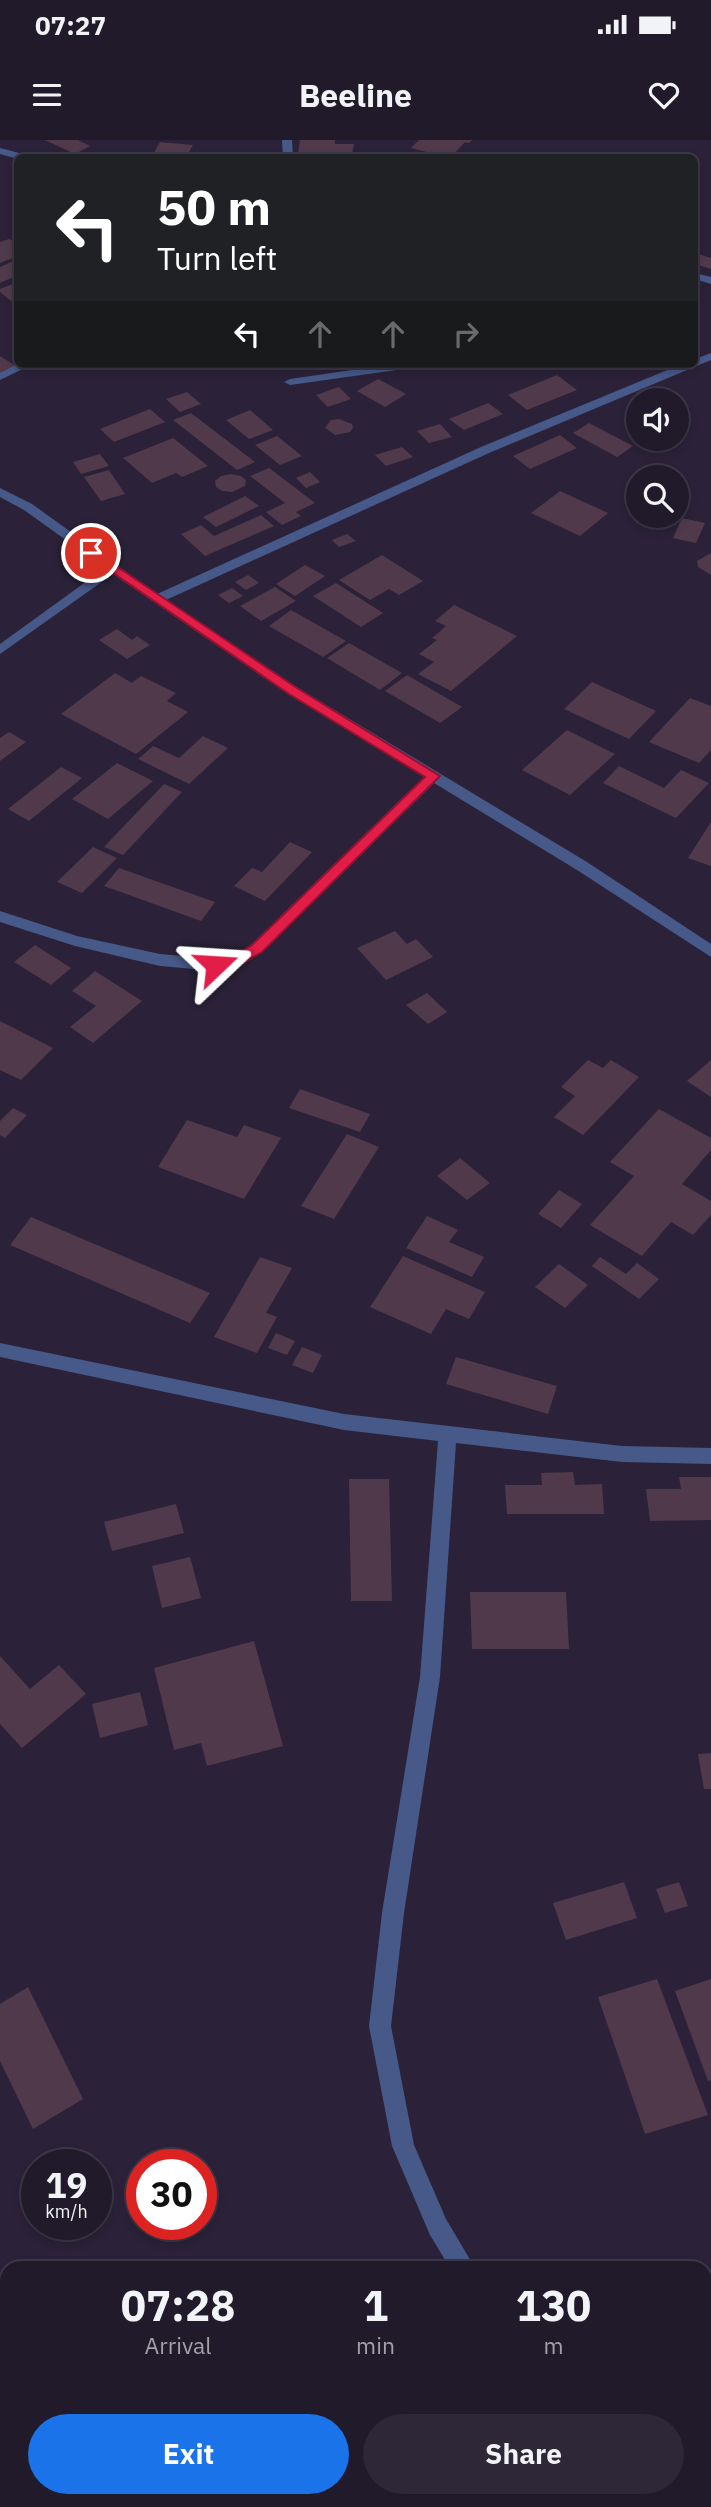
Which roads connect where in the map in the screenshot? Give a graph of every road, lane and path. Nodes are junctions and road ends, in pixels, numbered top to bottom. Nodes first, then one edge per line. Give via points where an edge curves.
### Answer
1 (19, 368) edge
2 (390, 368) edge
3 (655, 368) edge
4 (682, 368) edge
5 (0, 377) edge
6 (662, 377) junction
7 (290, 382) dead end
8 (0, 492) edge
9 (113, 568) junction
10 (156, 599) junction
11 (0, 650) edge
12 (433, 776) junction
13 (0, 916) edge
14 (711, 951) edge
15 (0, 1350) edge
16 (448, 1432) junction
17 (711, 1456) edge
18 (459, 2261) edge

1 - 5 street
2 - 7 street
3 - 6 street
4 - 6 street
6 - 10 street via 485,450
8 - 9 street
9 - 10 street
9 - 11 street
10 - 12 street via 293,691
12 - 13 street via 257,948 238,960 216,965 160,960 75,941
12 - 14 street
15 - 16 street via 344,1422
16 - 17 street via 622,1454
16 - 18 street via 430,1676 380,2026 403,2146 438,2227

